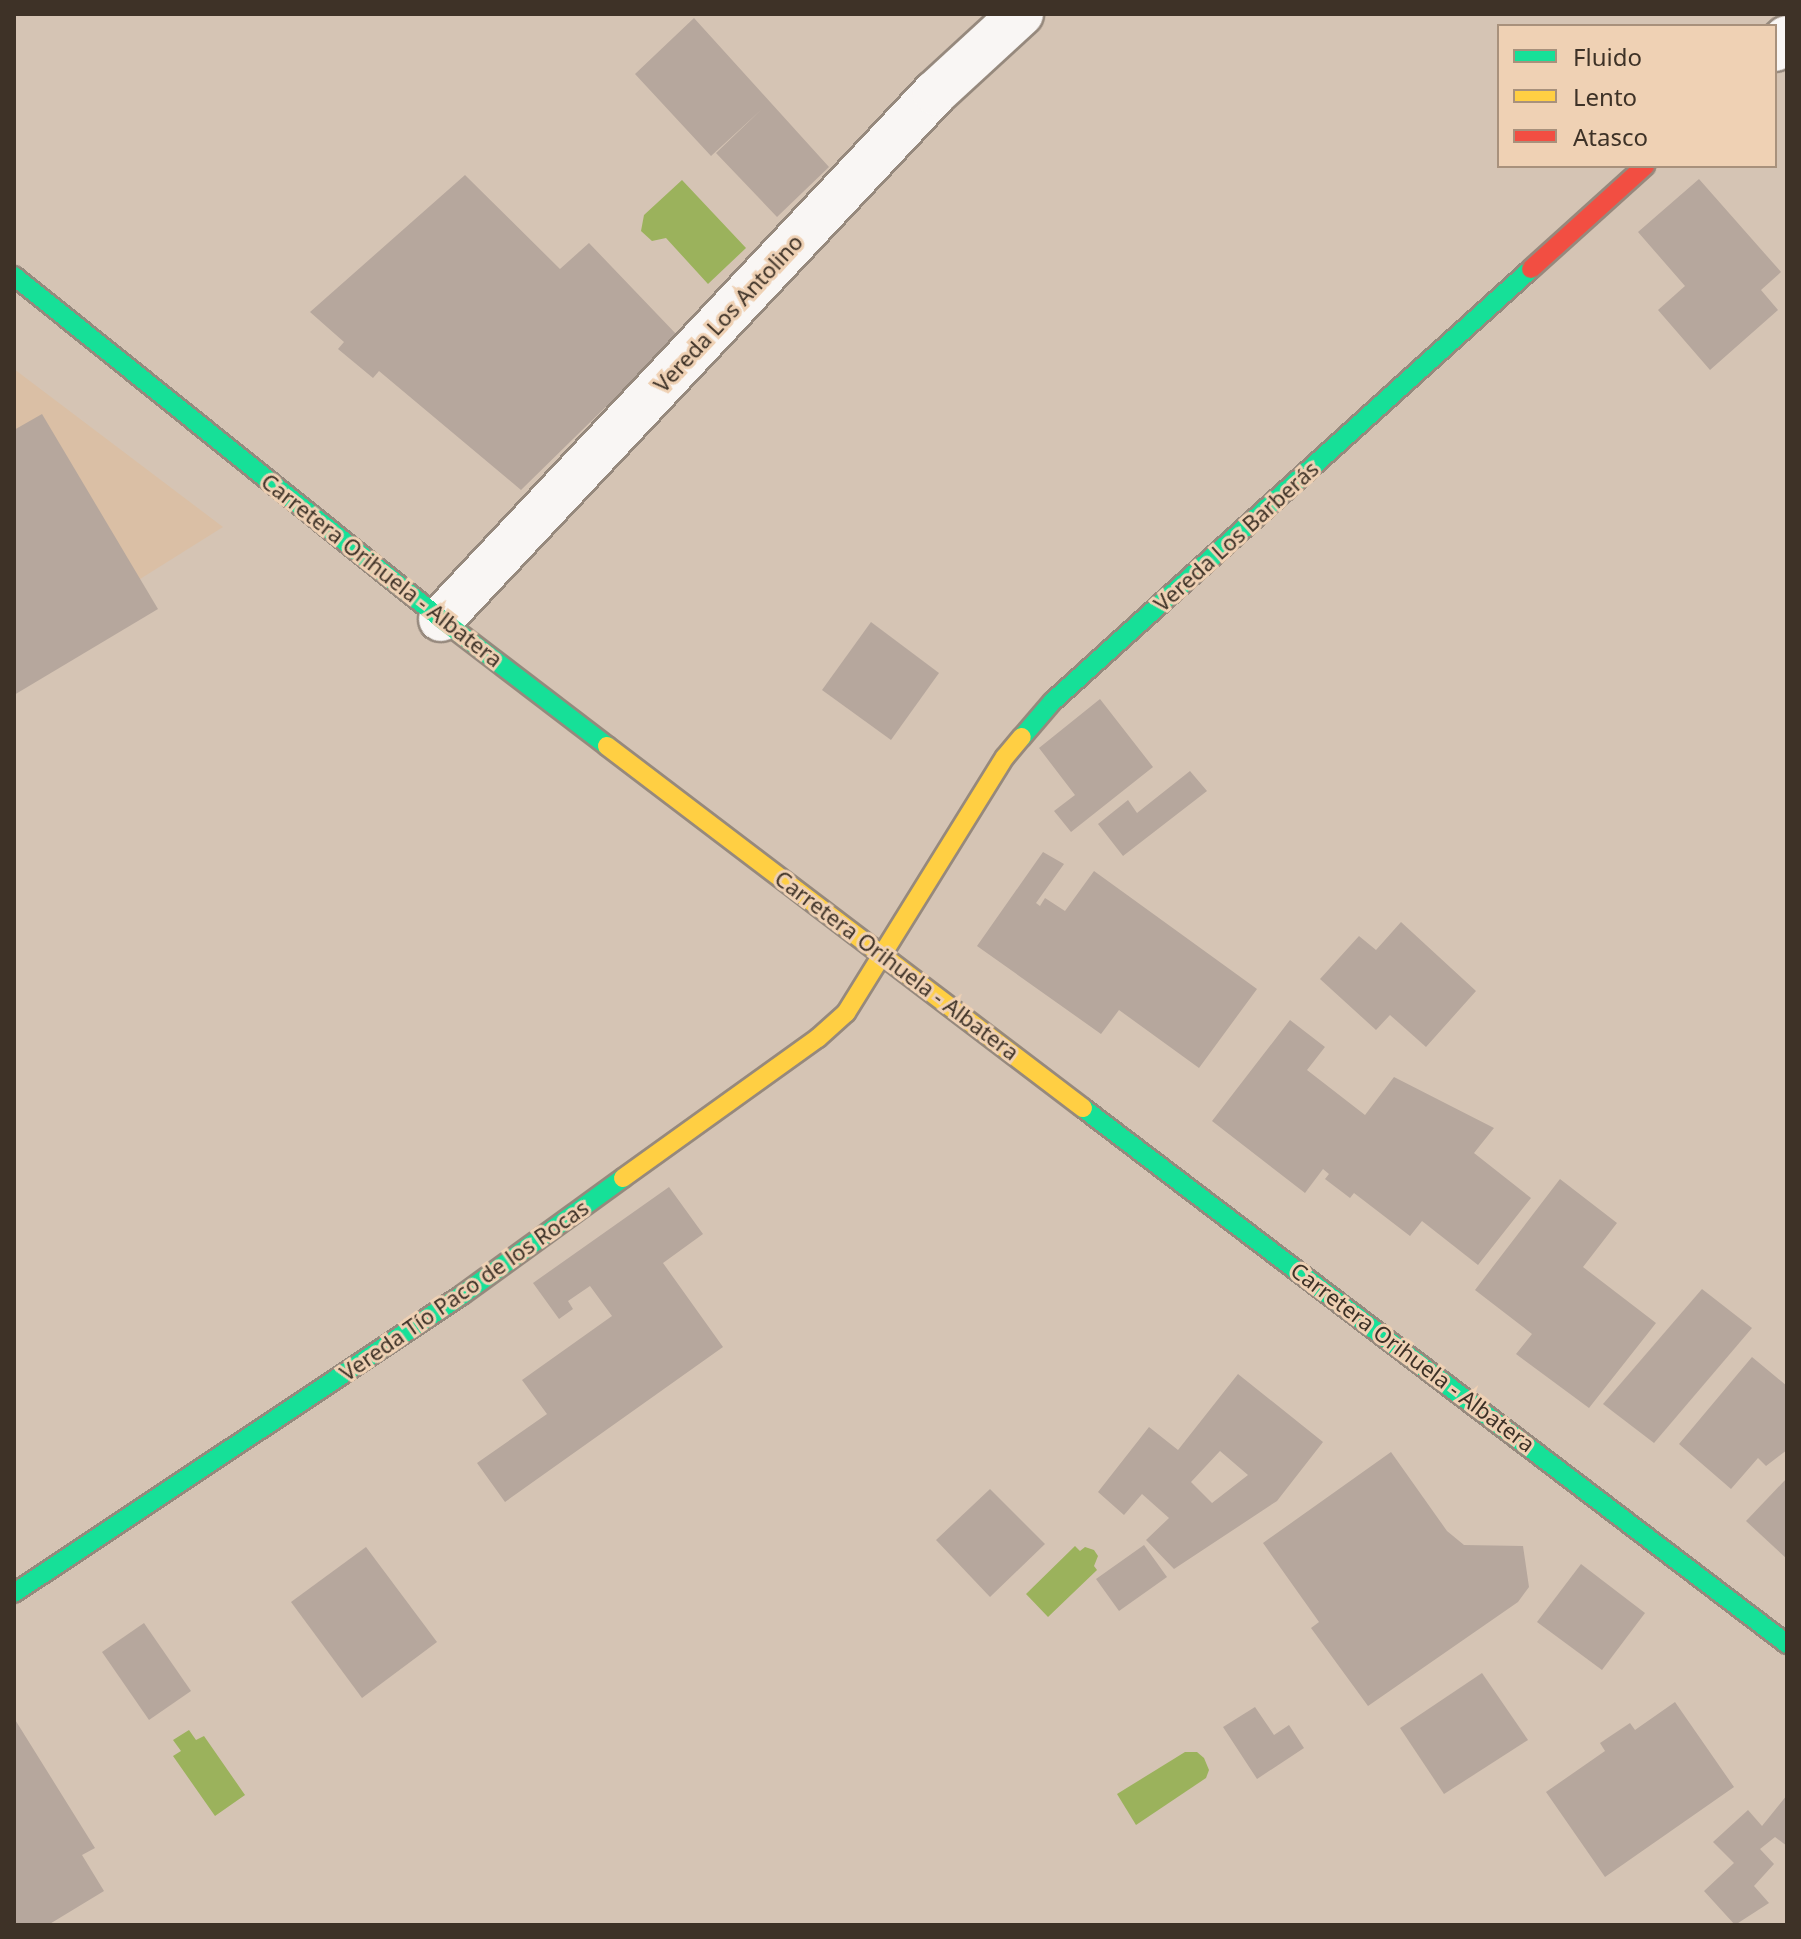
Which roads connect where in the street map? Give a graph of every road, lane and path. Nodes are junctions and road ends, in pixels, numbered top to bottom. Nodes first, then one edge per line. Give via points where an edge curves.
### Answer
1 (1021, 14) edge
2 (1643, 168) edge
3 (14, 276) edge
4 (441, 619) junction
5 (881, 953) junction
6 (14, 1593) edge
7 (1787, 1644) edge

1 - 4 street, Vereda Los Antolino via 935,93
2 - 5 main road, Vereda Los Barberás via 1052,702 1005,757
3 - 4 main road, Carretera Orihuela - Albatera
4 - 5 main road, Carretera Orihuela - Albatera
5 - 6 main road, Vereda Tío Paco de los Rocas via 846,1013 818,1038 462,1295
5 - 7 main road, Carretera Orihuela - Albatera

